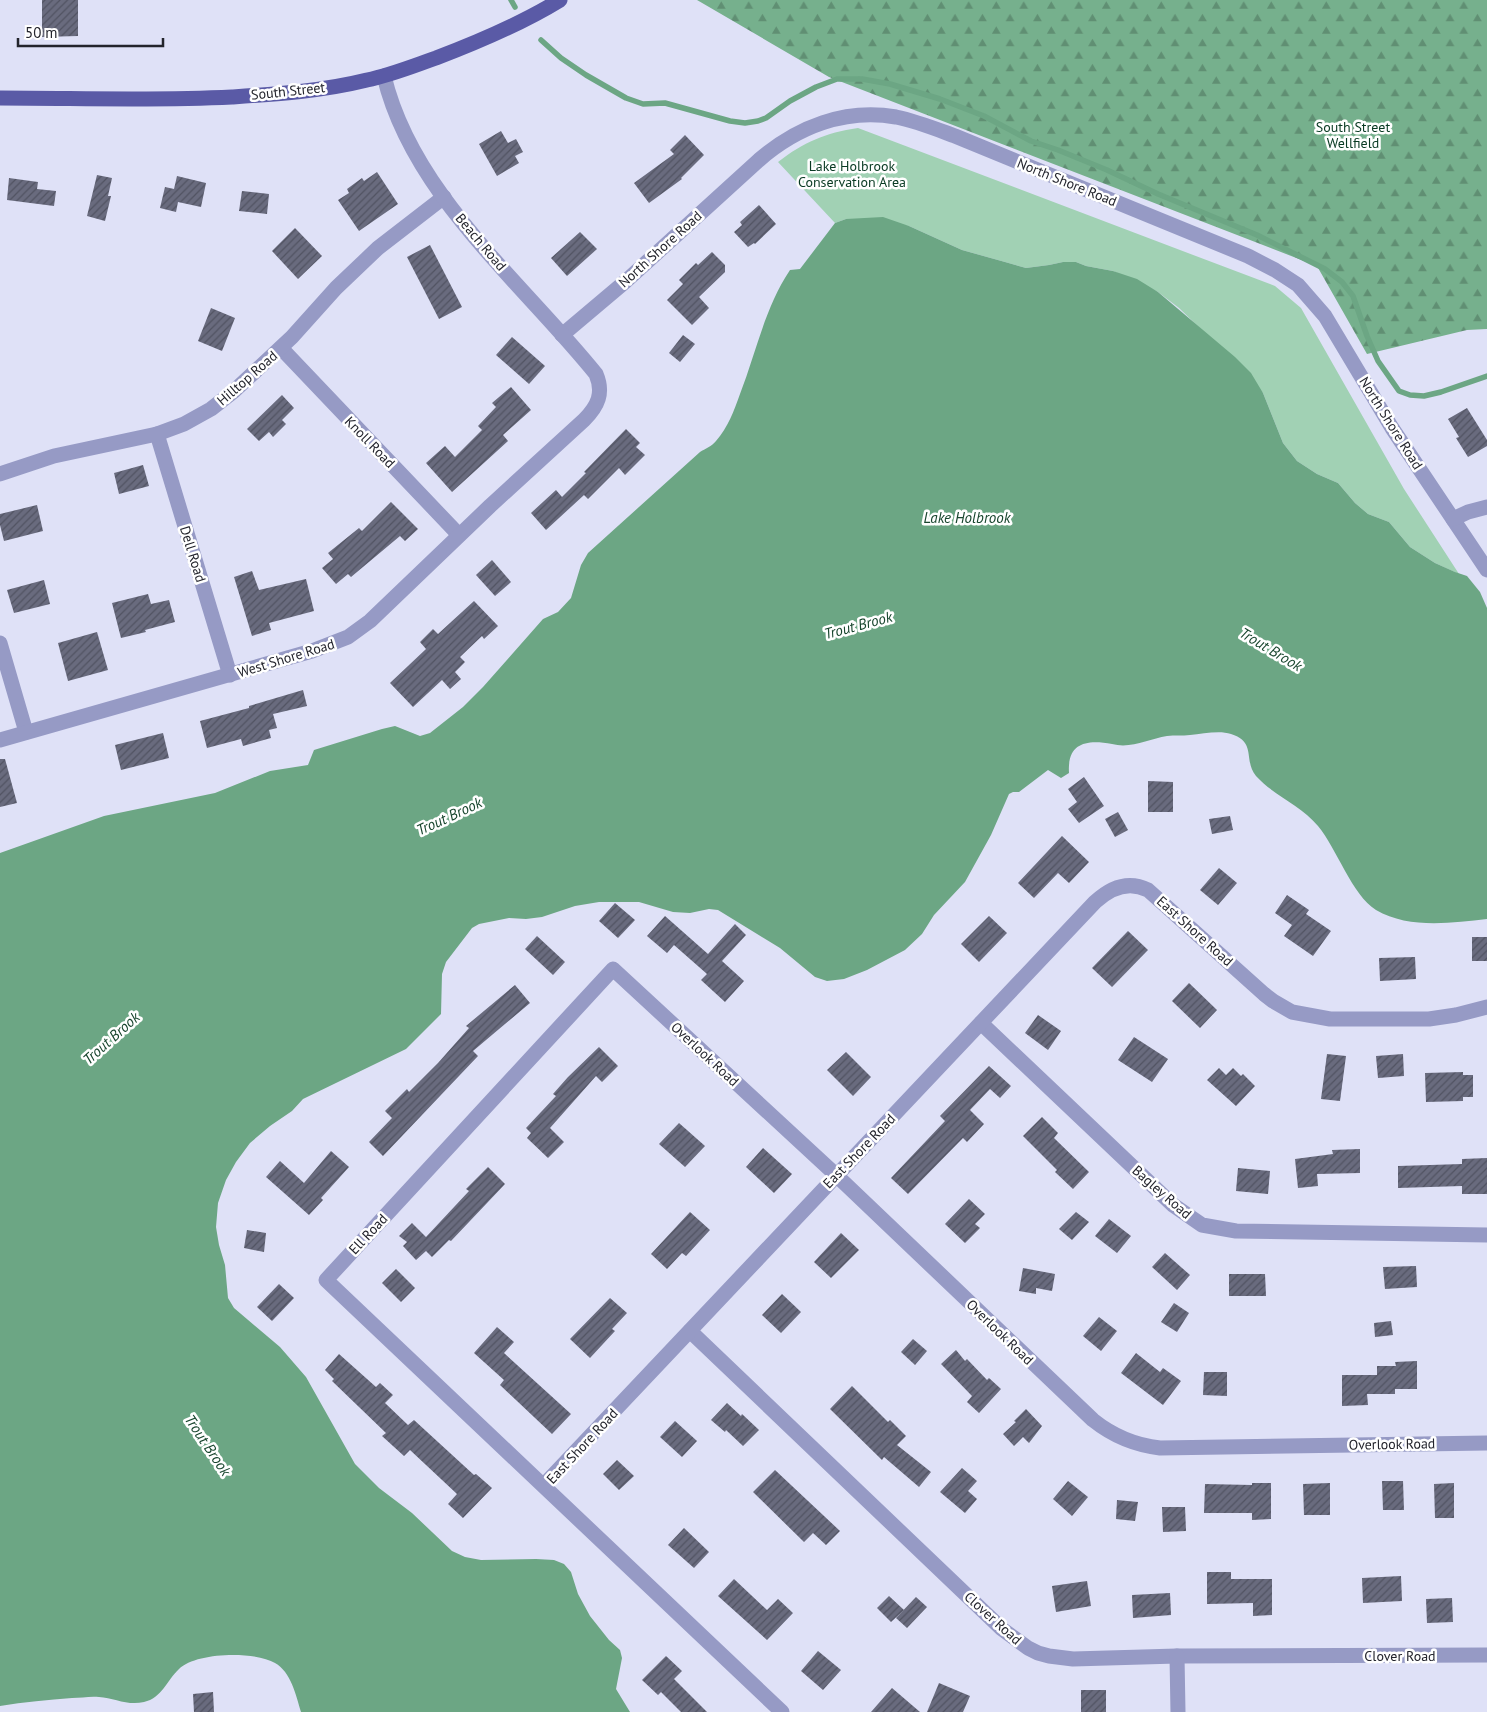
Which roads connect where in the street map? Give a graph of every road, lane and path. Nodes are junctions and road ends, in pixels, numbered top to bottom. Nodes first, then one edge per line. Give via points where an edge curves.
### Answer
1 (560, 0) edge
2 (384, 76) junction
3 (0, 98) edge
4 (444, 196) junction
5 (562, 335) junction
6 (281, 348) junction
7 (600, 394) joint
8 (157, 434) junction
9 (0, 474) edge
10 (1487, 507) edge
11 (1453, 520) junction
12 (459, 535) junction
13 (1487, 570) edge
14 (0, 643) edge
15 (230, 675) junction
16 (26, 732) junction
17 (0, 740) edge
18 (613, 969) joint
19 (1487, 1007) edge
20 (981, 1023) junction
21 (836, 1174) junction
22 (1487, 1235) edge
23 (690, 1331) junction
24 (1487, 1443) edge
25 (544, 1486) junction
26 (1487, 1655) edge
27 (1177, 1656) junction
28 (782, 1712) edge
29 (1178, 1712) edge

1 - 2 main road, South Street via 494,34
2 - 3 main road, South Street via 308,90 230,97
2 - 4 street, Beach Road via 405,134
4 - 5 street, Beach Road
4 - 6 street, Hilltop Road via 378,248
5 - 7 street, Beach Road via 596,374
5 - 11 street, North Shore Road via 783,142 807,128 841,117 897,117 929,126 1014,160 1248,256 1286,276 1325,316 1392,428
6 - 8 street, Hilltop Road via 211,409
6 - 12 street, Knoll Road
7 - 12 street, West Shore Road via 596,407 584,420
8 - 9 street, Hilltop Road via 54,456
8 - 15 street, Dell Road
10 - 11 street
11 - 13 street, North Shore Road
12 - 15 street, West Shore Road via 370,621 348,637 325,648
14 - 16 street
15 - 16 street, West Shore Road
16 - 17 street, West Shore Road
18 - 21 street, Overlook Road
18 - 25 street, Ell Road via 326,1280
19 - 20 street, East Shore Road via 1429,1019 1330,1019 1292,1012 1264,994 1155,895 1141,886 1127,885 1112,889 1095,902
20 - 21 street, East Shore Road
20 - 22 street, Bagley Road via 1172,1205 1202,1224 1236,1231
21 - 23 street, East Shore Road
21 - 24 street, Overlook Road via 1092,1420 1124,1440 1148,1447 1172,1448
23 - 25 street, East Shore Road
23 - 27 street, Clover Road via 1002,1629 1028,1648 1049,1656 1073,1659
25 - 28 street, East Shore Road
26 - 27 street, Clover Road
27 - 29 street

